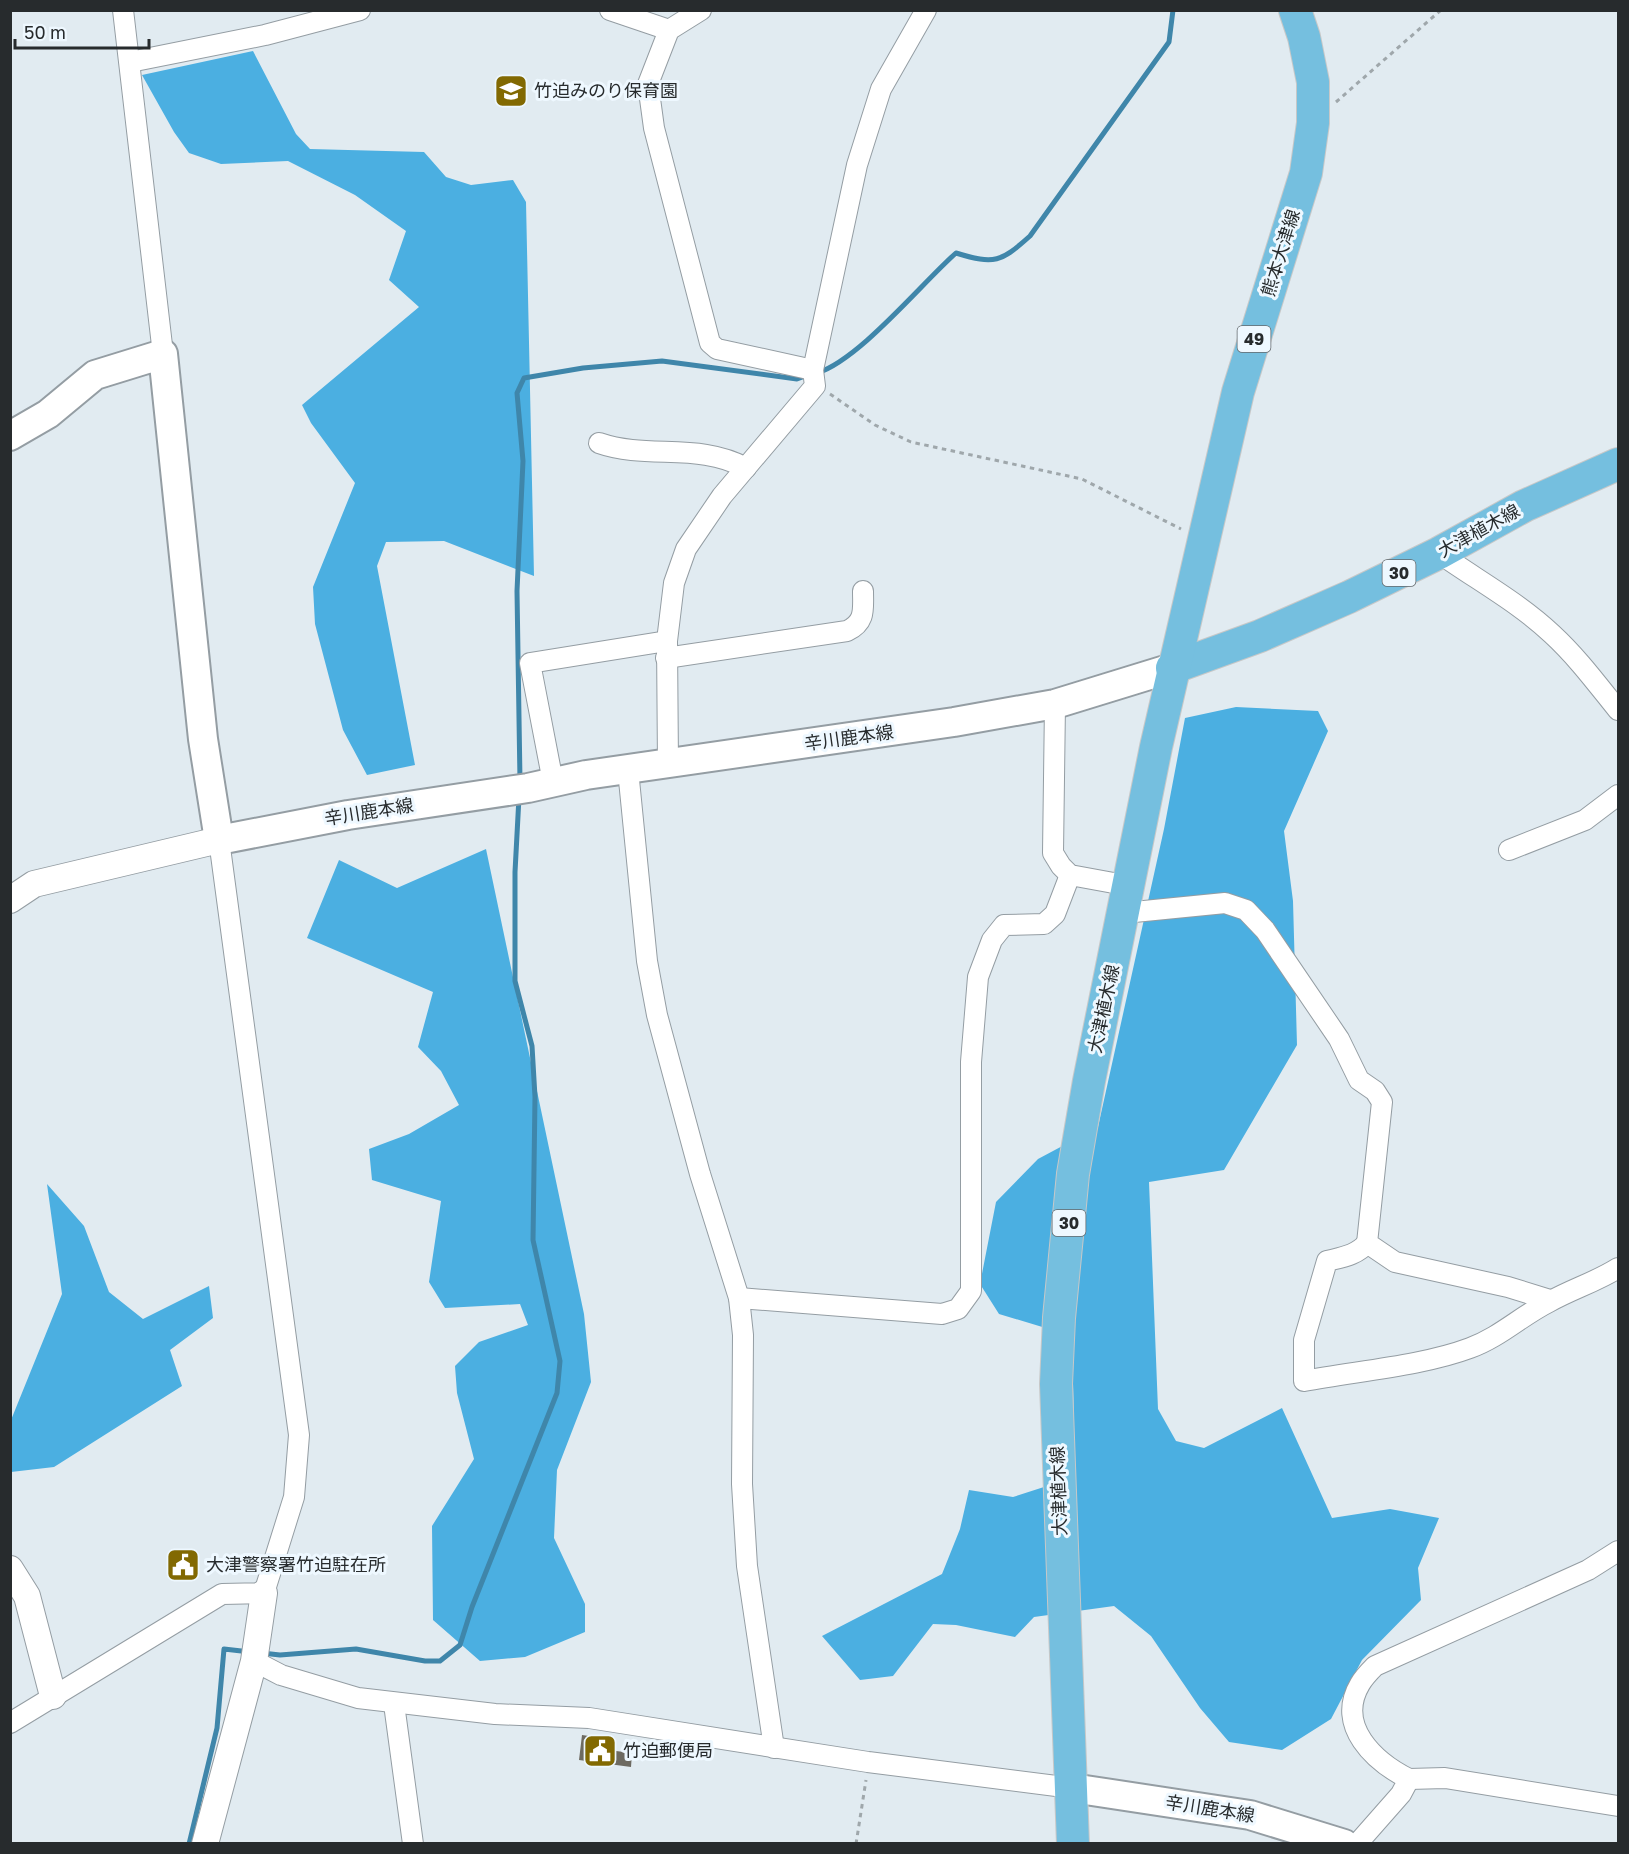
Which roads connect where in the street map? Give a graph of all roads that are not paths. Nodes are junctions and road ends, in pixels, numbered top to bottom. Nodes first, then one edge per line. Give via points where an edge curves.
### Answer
1 (123, 10) edge
2 (360, 10) edge
3 (610, 10) edge
4 (701, 10) edge
5 (926, 10) edge
6 (1295, 10) edge
7 (669, 30) junction
8 (130, 62) junction
9 (163, 354) junction
10 (813, 370) junction
11 (10, 436) edge
12 (599, 443) dead end
13 (1618, 464) edge
14 (746, 468) junction
15 (1439, 553) junction
16 (863, 591) dead end
17 (666, 649) junction
18 (1172, 668) junction
19 (1055, 704) junction
20 (1618, 710) edge
21 (668, 765) junction
22 (628, 770) junction
23 (530, 787) junction
24 (1618, 795) edge
25 (219, 840) junction
26 (1509, 850) dead end
27 (1070, 875) junction
28 (1127, 899) junction
29 (10, 900) edge
30 (1367, 1243) junction
31 (1618, 1268) edge
32 (739, 1298) junction
33 (1550, 1300) junction
34 (1618, 1551) edge
35 (10, 1569) edge
36 (264, 1593) junction
37 (255, 1653) junction
38 (53, 1696) junction
39 (394, 1704) junction
40 (10, 1723) edge
41 (774, 1748) junction
42 (1409, 1779) junction
43 (1072, 1788) junction
44 (1618, 1806) edge
45 (205, 1844) edge
46 (413, 1844) edge
47 (1073, 1844) edge
48 (1344, 1844) edge
49 (1357, 1844) edge

1 - 8 street
2 - 8 street via 264,35
3 - 7 street
4 - 7 street
5 - 10 street via 881,89 860,154
6 - 18 main road, 熊本大津線 / 49 via 1313,82 1313,123 1306,173 1238,392
7 - 10 street via 648,84 654,128 710,343 717,349
8 - 9 street
9 - 11 main road via 95,375 48,414
9 - 25 main road via 203,739
10 - 14 street via 815,386 811,392
12 - 14 street via 622,450 718,455
13 - 15 main road, 大津植木線 / 30 via 1524,506
14 - 17 street via 686,549 674,582
15 - 18 main road, 大津植木線 / 30 via 1260,636
15 - 20 street via 1551,633
16 - 17 street via 863,617 858,626 847,631
17 - 21 street
17 - 23 street via 530,663
18 - 19 main road, 辛川鹿本線
18 - 28 main road, 大津植木線 / 30
19 - 21 main road, 辛川鹿本線
19 - 27 street via 1053,853
21 - 22 main road, 辛川鹿本線
22 - 23 main road, 辛川鹿本線
22 - 32 street via 647,961 657,1015
23 - 25 main road, 辛川鹿本線
24 - 26 street via 1585,820
25 - 29 street via 34,884
25 - 36 street via 299,1435 294,1497
27 - 28 street
27 - 32 street via 1055,914 1044,924 1004,925 992,940 978,977 971,1062 970,1291 958,1309 942,1314
28 - 30 street via 1225,903 1246,910 1265,930 1339,1039 1359,1080 1375,1091 1382,1102
28 - 43 main road, 大津植木線 / 30 via 1089,1081 1074,1174 1059,1318 1056,1396
30 - 33 street via 1395,1262
30 - 33 street via 1361,1250 1328,1261 1304,1340 1304,1381 1469,1348 1502,1334
31 - 33 street
32 - 41 street via 747,1566
34 - 42 street via 1588,1569 1375,1666 1359,1685 1353,1710 1356,1733 1373,1755
35 - 38 street via 27,1596
36 - 37 street
36 - 38 street via 222,1594
37 - 39 street via 281,1675 358,1698
37 - 45 street
38 - 40 street
39 - 41 street via 589,1718
39 - 46 street
41 - 43 street
42 - 44 street via 1445,1778
42 - 49 street via 1401,1794
43 - 47 main road, 大津植木線 / 30
43 - 48 main road, 辛川鹿本線 via 1250,1815

